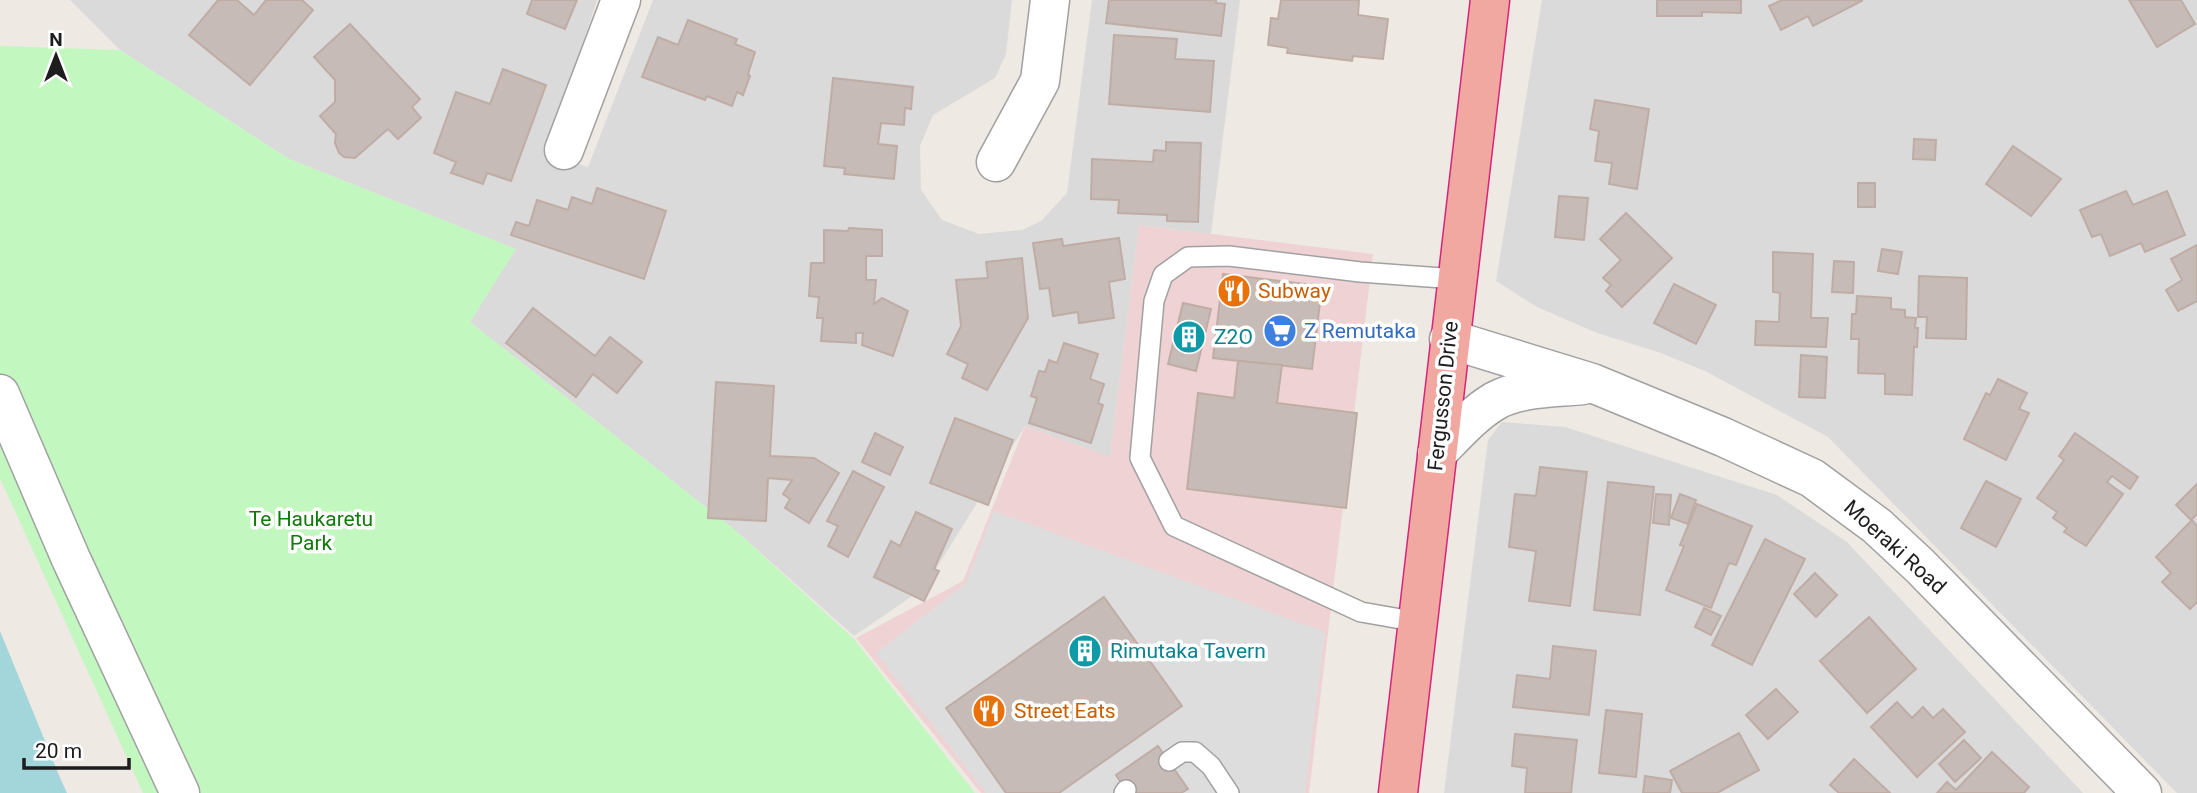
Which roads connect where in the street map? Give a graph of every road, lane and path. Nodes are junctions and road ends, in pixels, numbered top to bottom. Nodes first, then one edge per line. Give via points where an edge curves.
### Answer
1 (621, 0) edge
2 (1050, 0) edge
3 (1490, 0) edge
4 (565, 150) dead end
5 (996, 162) dead end
6 (1456, 279) junction
7 (1449, 339) junction
8 (1592, 383) junction
9 (0, 394) edge
10 (1437, 453) junction
11 (1418, 622) junction
12 (1168, 761) dead end
13 (180, 793) edge
14 (1229, 793) edge
15 (1398, 793) edge
16 (2142, 793) edge

1 - 4 street
2 - 5 street via 1040,81
3 - 6 highway, Fergusson Drive
6 - 7 highway, Fergusson Drive
6 - 11 lane via 1229,256 1188,257 1163,275 1154,301 1140,458 1174,526 1361,612
7 - 8 street, Moeraki Road
7 - 10 highway, Fergusson Drive
8 - 10 street via 1497,400
8 - 16 street, Moeraki Road via 1782,463 1837,495 1920,566
9 - 13 street
10 - 11 highway, Fergusson Drive
11 - 15 highway, Fergusson Drive
12 - 14 lane via 1182,752 1195,752

